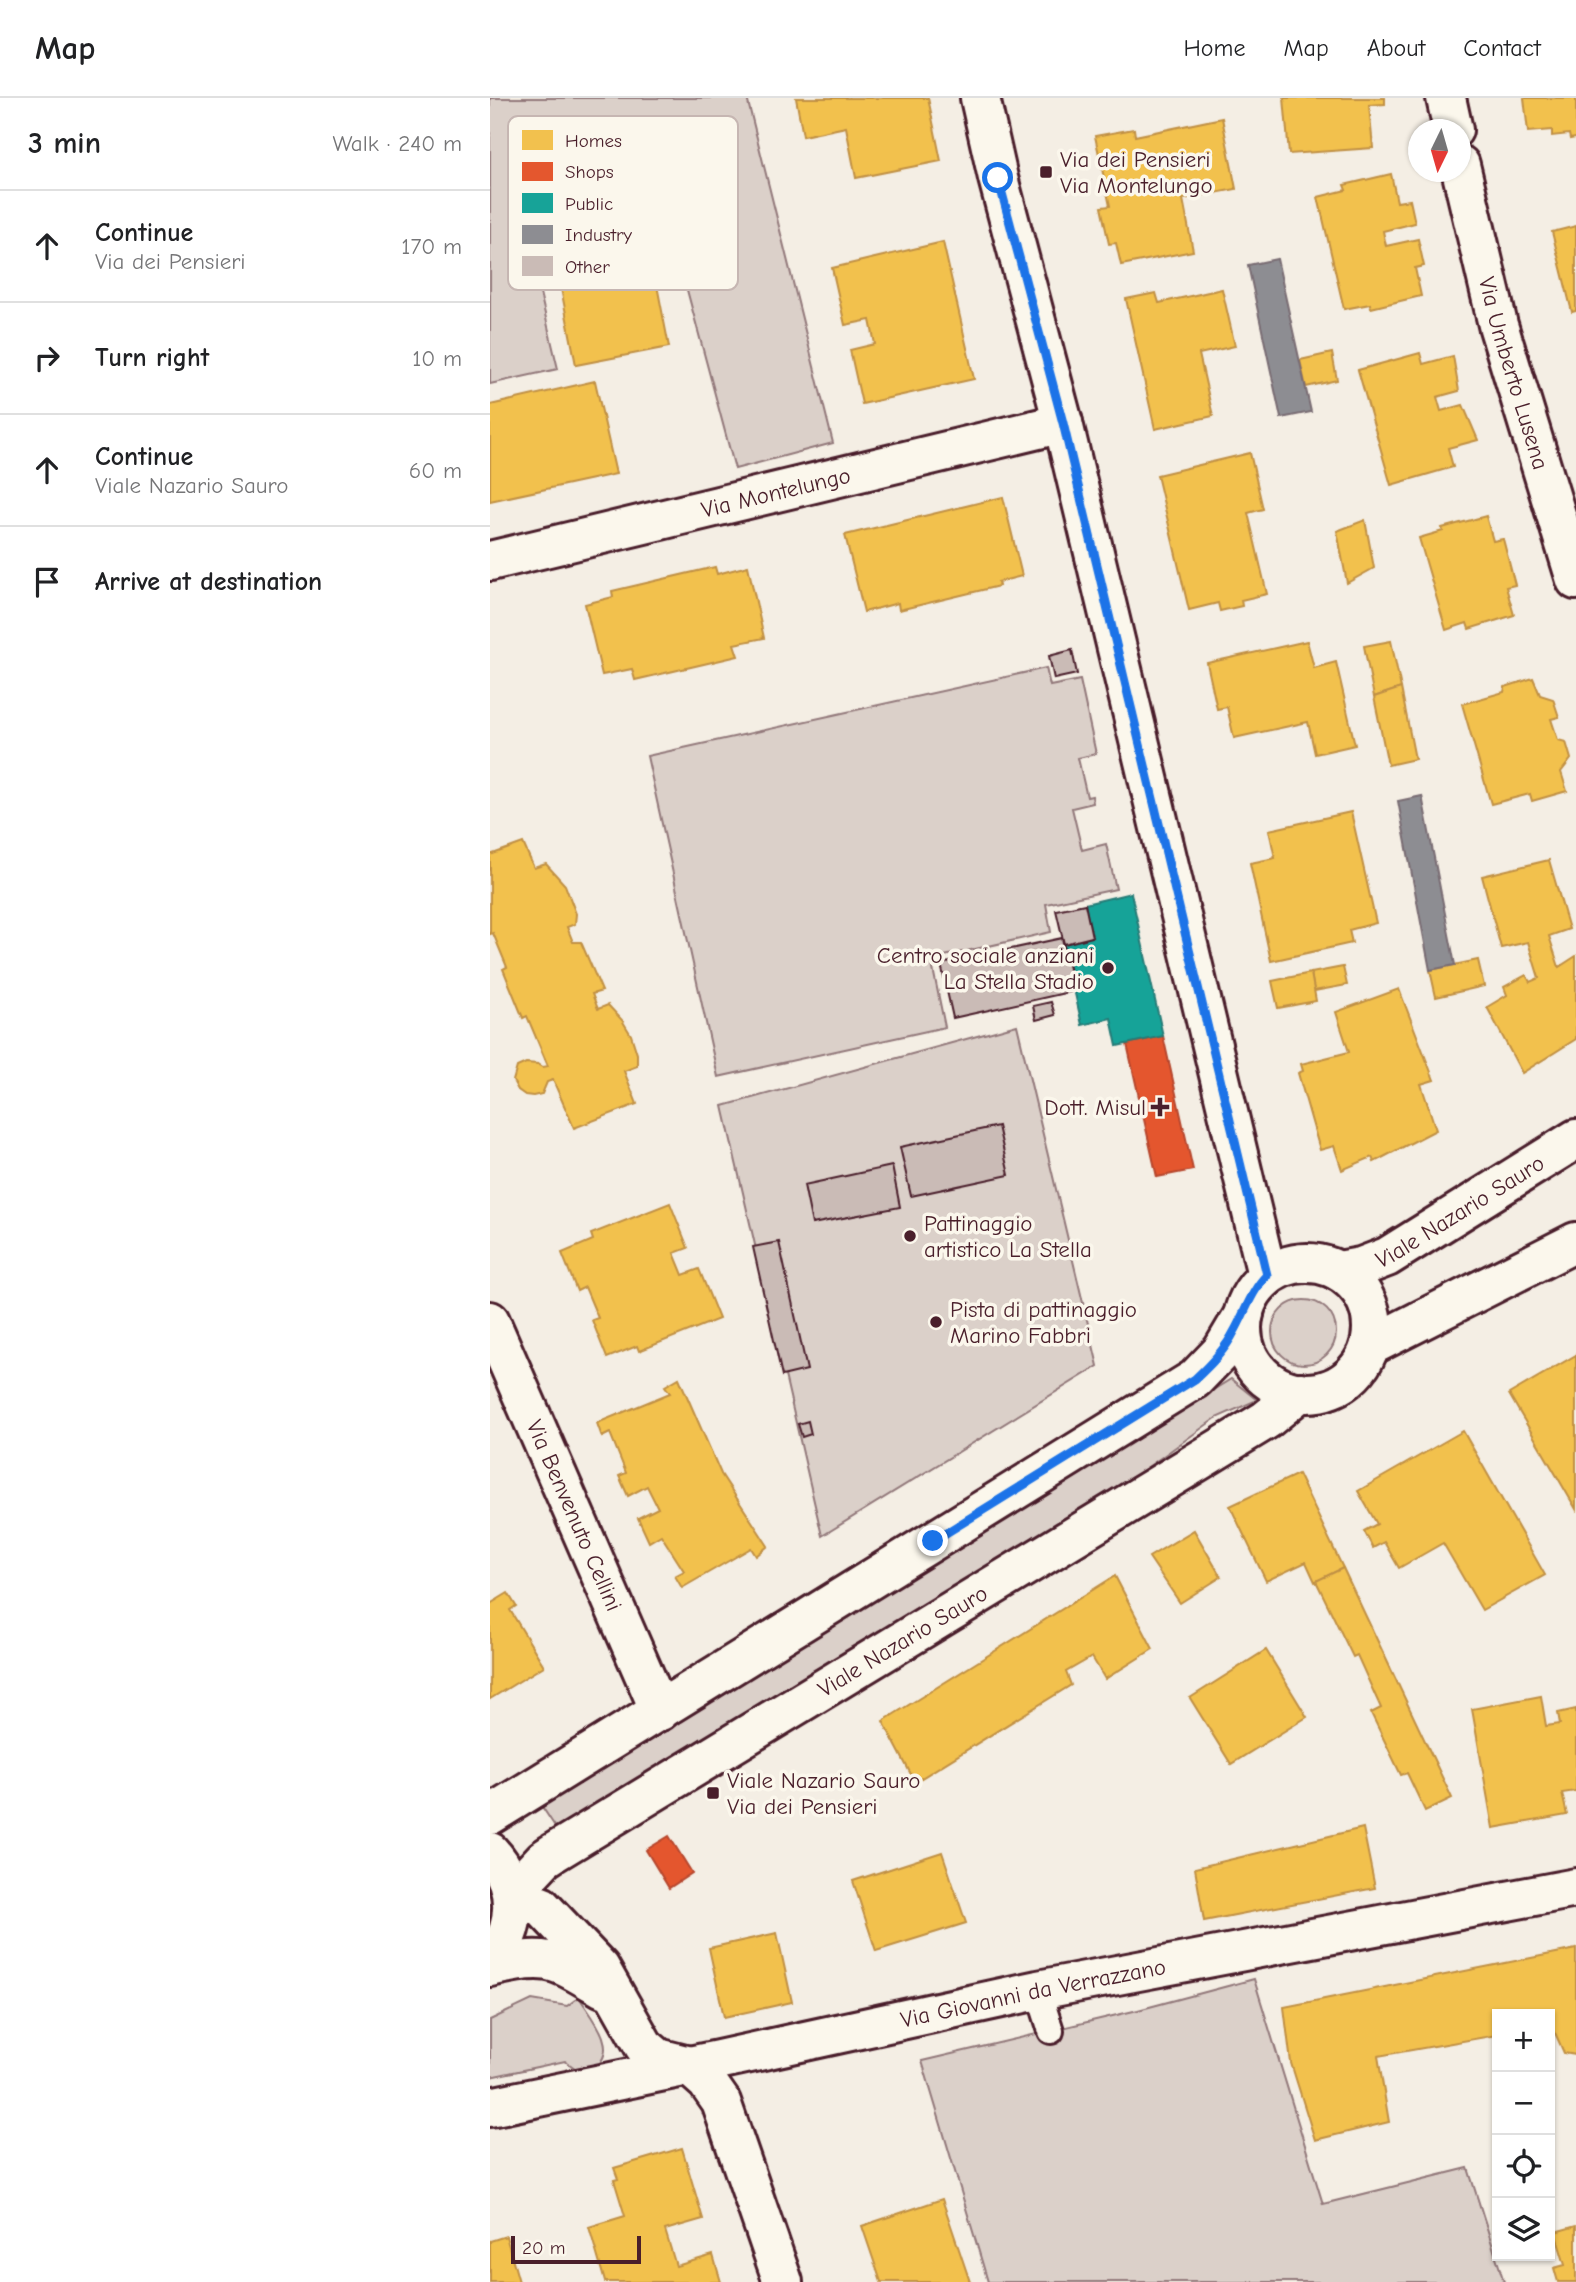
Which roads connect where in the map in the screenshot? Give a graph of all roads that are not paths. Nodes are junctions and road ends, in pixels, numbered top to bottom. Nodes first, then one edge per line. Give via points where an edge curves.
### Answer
1 (980, 98) edge
2 (1446, 98) edge
3 (1451, 119) edge
4 (1465, 182) edge
5 (1063, 423) junction
6 (490, 561) edge
7 (1576, 580) edge
8 (1576, 1139) edge
9 (1576, 1242) edge
10 (1339, 1271) junction
11 (1267, 1275) junction
12 (1244, 1314) junction
13 (490, 1321) edge
14 (1370, 1346) junction
15 (1300, 1392) junction
16 (660, 1710) junction
17 (490, 1815) edge
18 (490, 1852) edge
19 (1576, 1888) edge
20 (513, 1899) junction
21 (490, 1962) edge
22 (490, 1967) edge
23 (1038, 1990) junction
24 (617, 1996) junction
25 (1051, 2031) dead end
26 (689, 2066) junction
27 (490, 2107) edge
28 (783, 2282) edge

1 - 5 street
2 - 3 street
4 - 7 street, Via Umberto Lusena via 1498,325
5 - 6 street, Via Montelungo
5 - 11 street
8 - 10 street, Viale Nazario Sauro via 1393,1254
9 - 14 street
10 - 11 street via 1314,1263 1294,1264
10 - 14 street via 1363,1293 1368,1305
11 - 12 street
12 - 15 street via 1244,1340 1255,1366 1267,1379
12 - 16 street via 1222,1351 1195,1379
13 - 16 street, Via Benvenuto Cellini
14 - 15 street via 1363,1363 1346,1381 1324,1391
15 - 20 street, Viale Nazario Sauro via 1266,1420 544,1859
16 - 17 street
18 - 20 street via 506,1874
19 - 23 street, Via Giovanni da Verrazzano
20 - 21 street via 508,1936
20 - 24 street via 541,1906 600,1968
22 - 24 street via 551,1960 568,1965
23 - 25 lane
23 - 26 street, Via Giovanni da Verrazzano
24 - 26 street via 651,2054
26 - 27 street, Via Giovanni da Verrazzano
26 - 28 street via 721,2102

